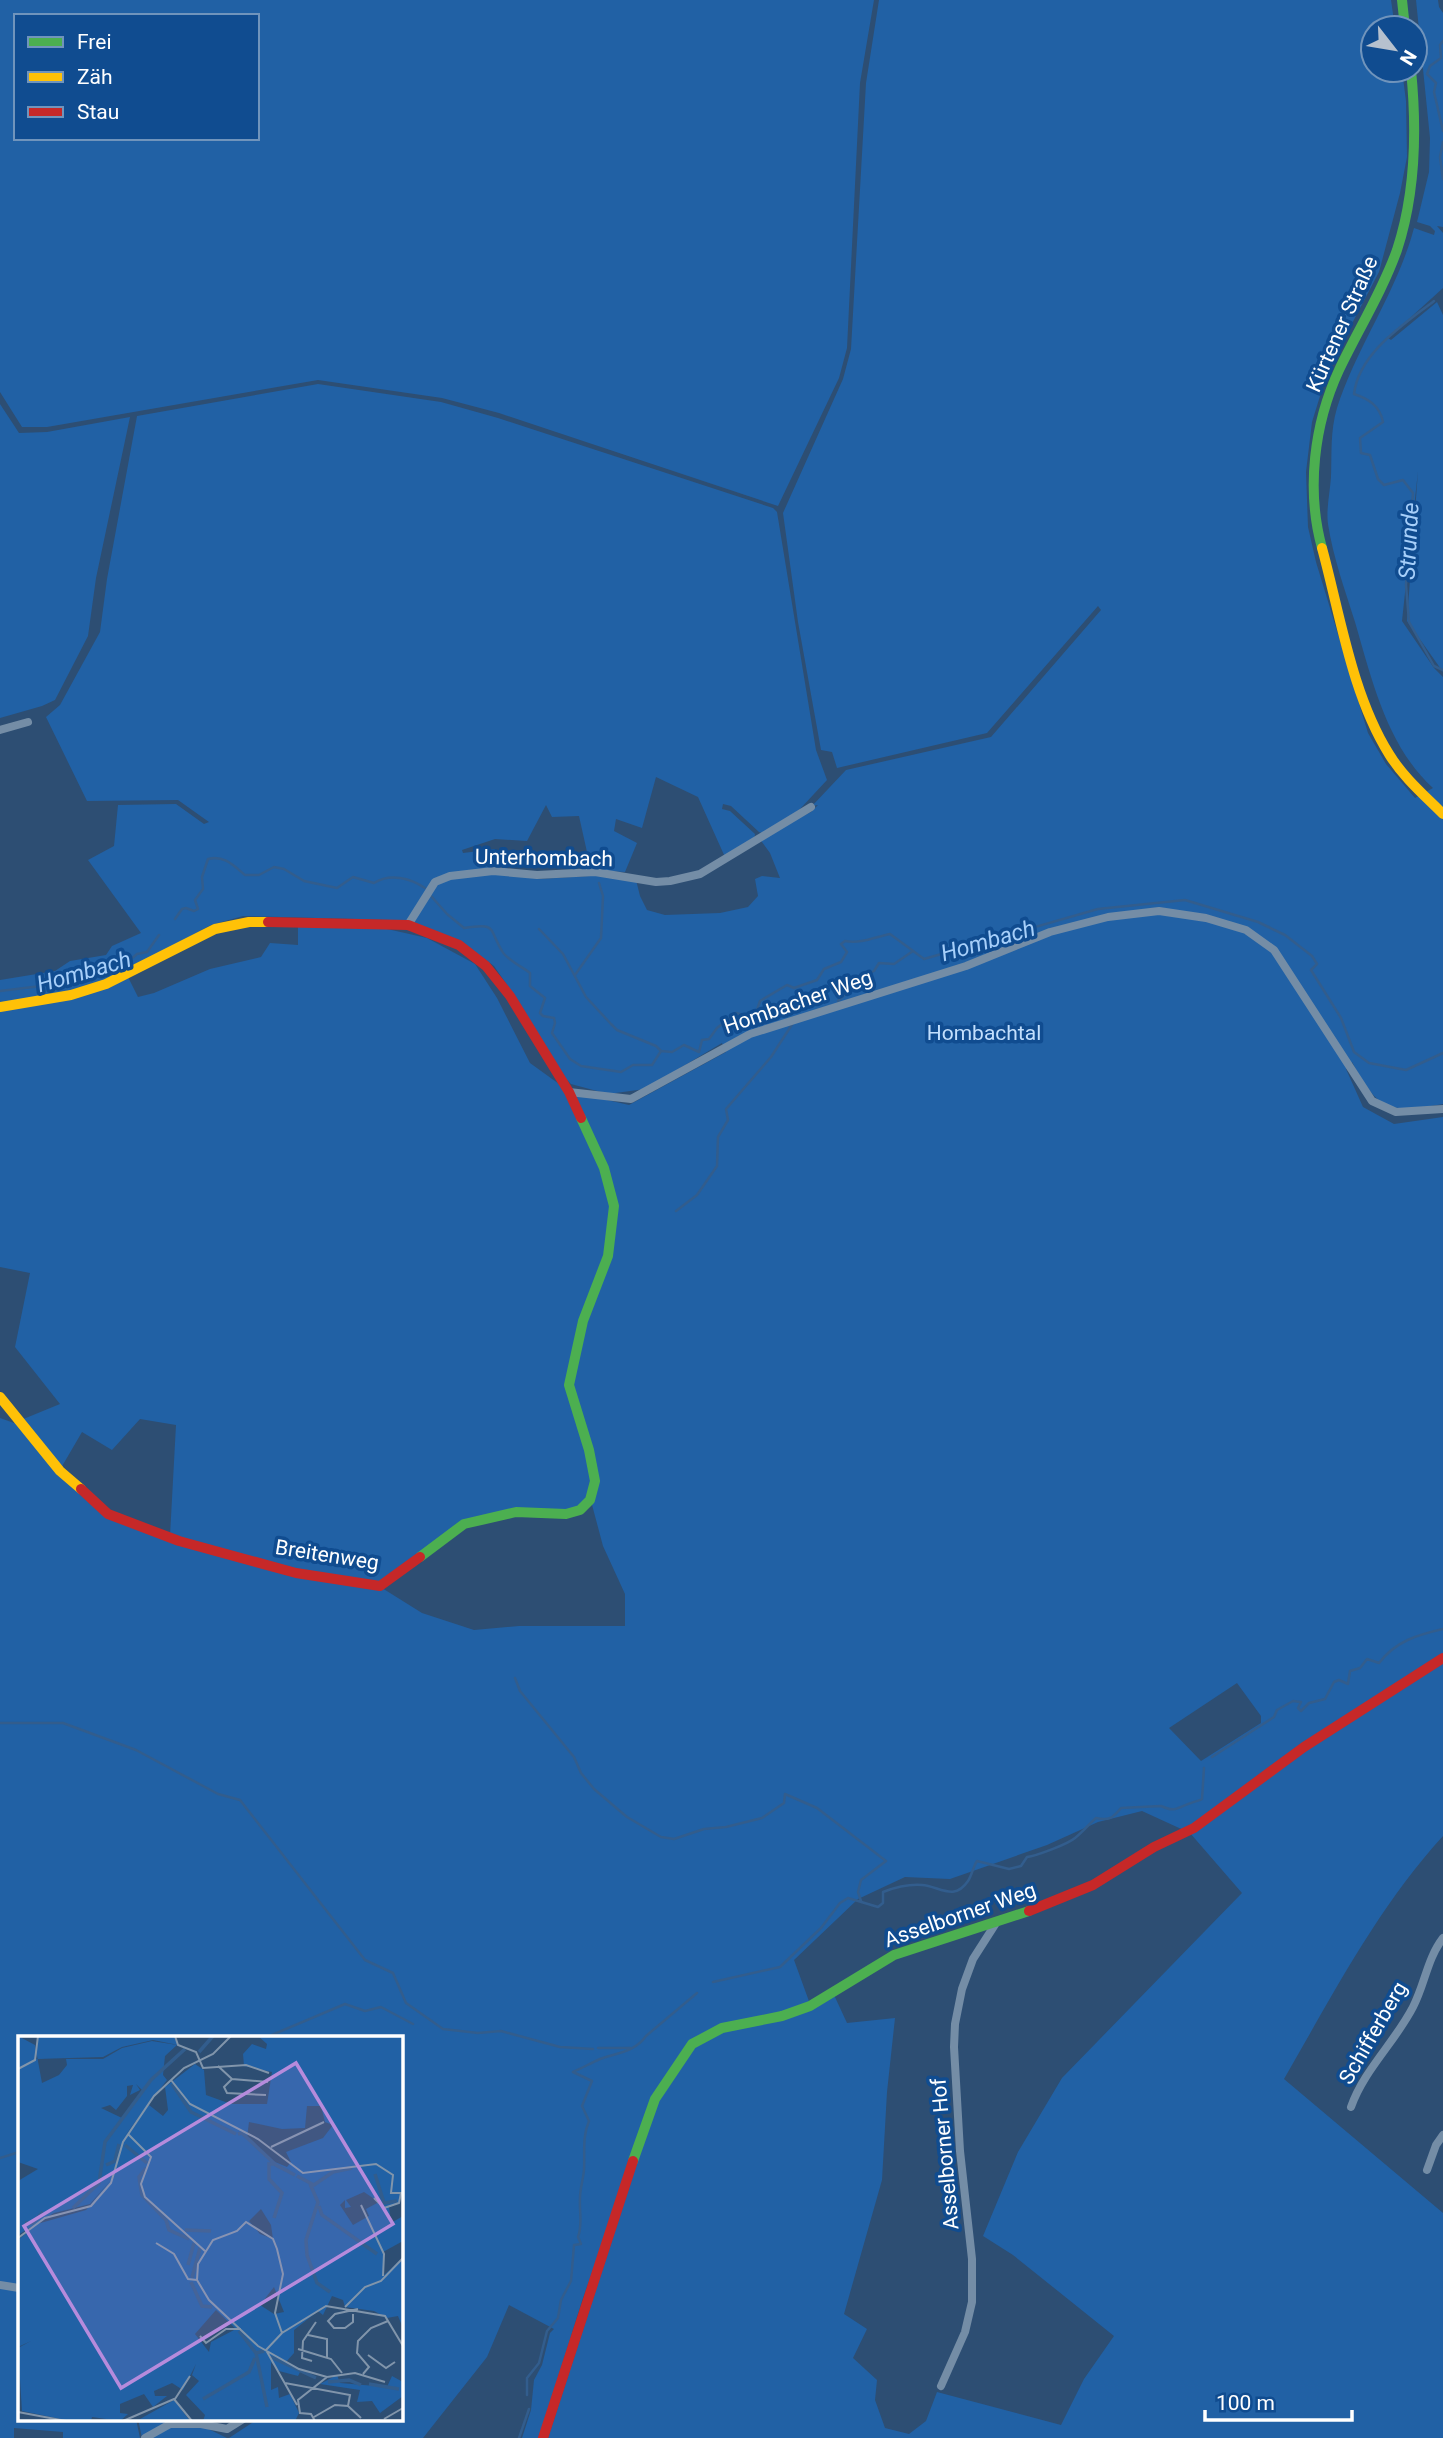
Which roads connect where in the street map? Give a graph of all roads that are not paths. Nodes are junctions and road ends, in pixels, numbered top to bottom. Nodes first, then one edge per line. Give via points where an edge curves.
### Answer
1 (1412, 84) edge
2 (28, 722) dead end
3 (0, 730) edge
4 (811, 807) dead end
5 (1443, 814) edge
6 (408, 925) junction
7 (0, 1007) edge
8 (569, 1092) junction
9 (1443, 1109) edge
10 (0, 1397) edge
11 (1443, 1658) edge
12 (996, 1923) junction
13 (1443, 1938) edge
14 (1351, 2107) dead end
15 (1443, 2135) edge
16 (1427, 2170) dead end
17 (0, 2285) edge
18 (18, 2288) edge
19 (941, 2386) dead end
20 (241, 2420) edge
21 (145, 2438) edge
22 (543, 2438) edge

1 - 5 street, Kürtener Straße via 1414,171 1405,223 1388,272 1333,382 1324,411 1315,480 1316,522 1347,643 1382,743
2 - 3 street
4 - 6 street, Unterhombach via 700,874 670,881 594,872 537,875 493,871 450,876 435,882
6 - 7 street via 232,924 106,984
6 - 8 street via 459,945 486,966 510,996
8 - 9 street, Hombacher Weg via 631,1099 750,1034 966,966 1050,932 1108,917 1159,911 1225,923 1262,939 1274,950 1372,1101 1396,1112
8 - 10 street, Breitenweg via 604,1168 614,1206 608,1256 583,1321 569,1385 595,1481 590,1500 580,1510 566,1514 516,1512 464,1524 380,1586 296,1573 179,1541 108,1514 60,1471
11 - 12 street, Asselborner Weg via 1304,1747 1195,1828 1093,1885
12 - 19 street, Asselborner Hof via 973,1959 955,2024 972,2302 965,2332
12 - 22 street, Asselborner Weg via 894,1955 810,2006 722,2028 692,2044 655,2099
13 - 14 street, Schifferberg via 1434,1950 1414,2006 1357,2089
15 - 16 street
17 - 18 street
20 - 21 street via 227,2429 170,2424

